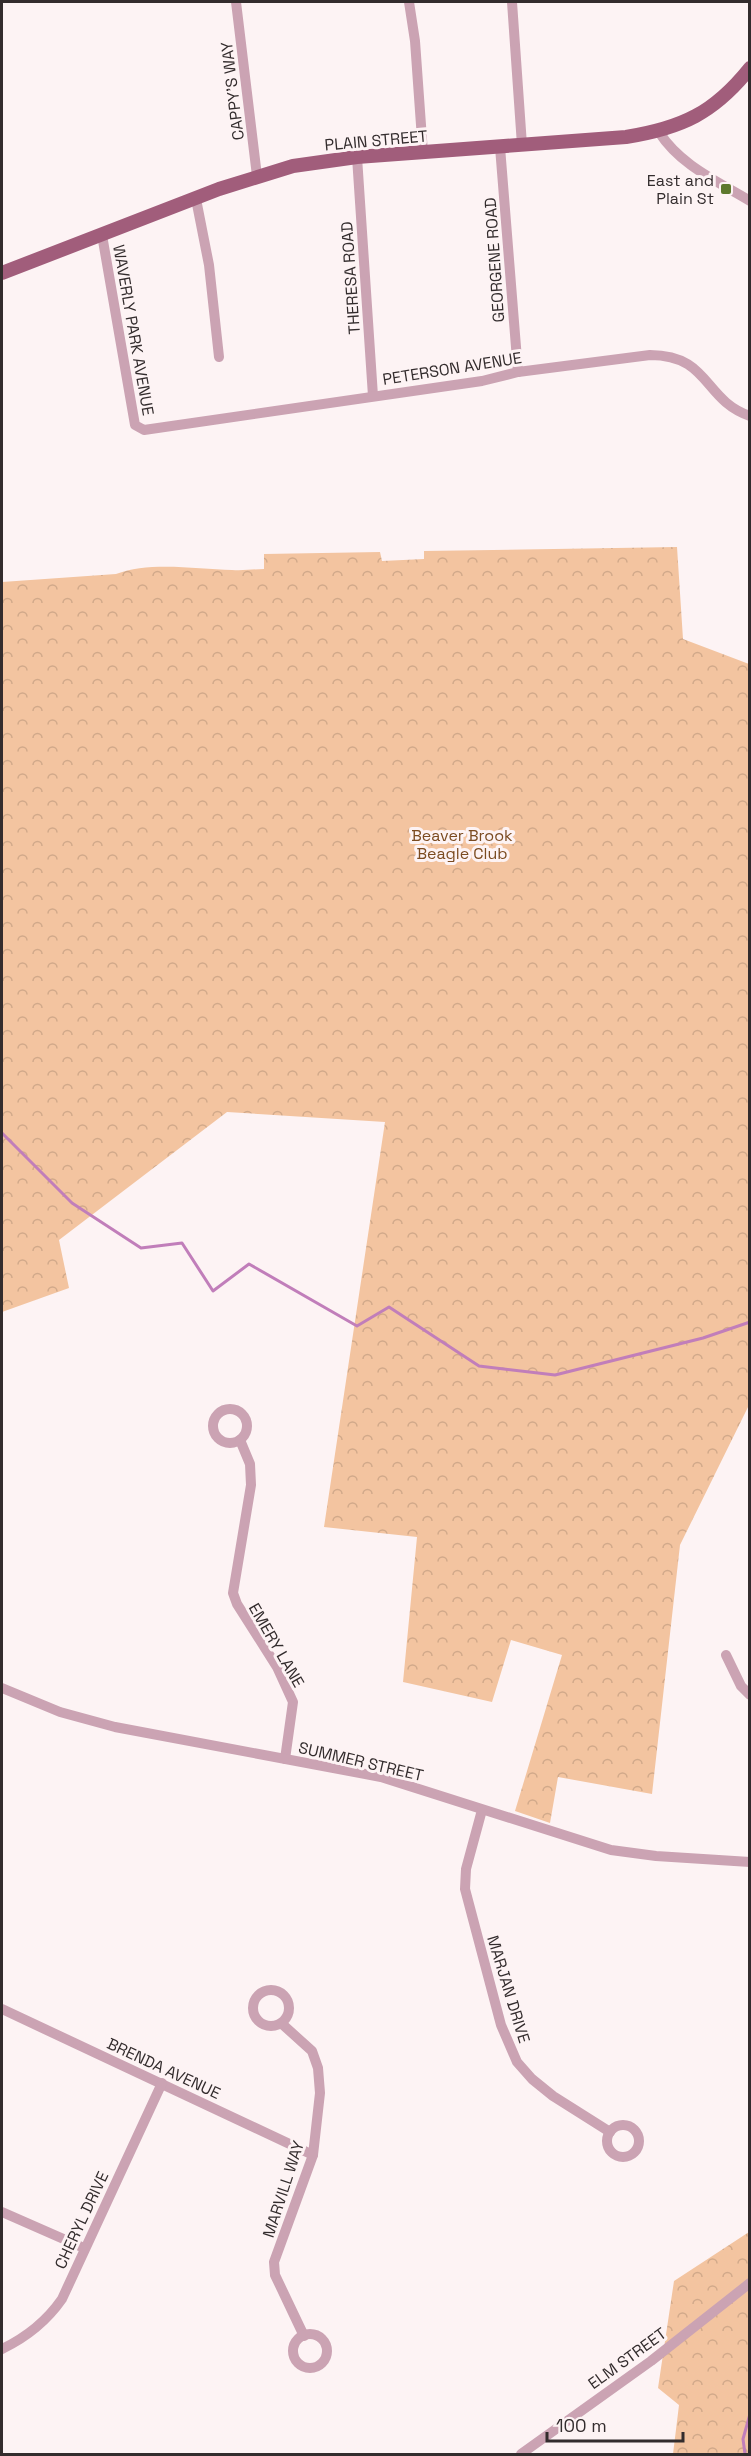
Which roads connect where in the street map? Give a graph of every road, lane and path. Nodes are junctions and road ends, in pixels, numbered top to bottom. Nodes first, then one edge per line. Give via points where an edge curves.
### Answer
1 (236, 2) edge
2 (409, 2) edge
3 (512, 2) edge
4 (750, 68) edge
5 (659, 132) junction
6 (522, 145) junction
7 (500, 147) junction
8 (423, 153) junction
9 (357, 157) junction
10 (258, 176) junction
11 (196, 199) junction
12 (750, 201) edge
13 (102, 235) junction
14 (2, 273) edge
15 (219, 357) dead end
16 (518, 372) junction
17 (373, 396) junction
18 (750, 416) edge
19 (140, 428) joint
20 (240, 1440) dead end
21 (726, 1654) dead end
22 (2, 1688) edge
23 (750, 1695) edge
24 (285, 1759) junction
25 (482, 1810) junction
26 (750, 1862) edge
27 (2, 2009) edge
28 (281, 2023) dead end
29 (162, 2083) junction
30 (610, 2132) dead end
31 (313, 2155) junction
32 (2, 2212) edge
33 (84, 2248) junction
34 (750, 2283) edge
35 (304, 2336) dead end
36 (2, 2349) edge
37 (521, 2454) edge

1 - 10 street, CAPPY'S WAY
2 - 8 street
3 - 6 street
4 - 5 main road, PLAIN STREET via 704,111
5 - 6 main road, PLAIN STREET
5 - 12 street via 671,150 685,161
6 - 7 main road, PLAIN STREET
7 - 8 main road, PLAIN STREET
7 - 16 street, GEORGENE ROAD
8 - 9 main road, PLAIN STREET
9 - 10 main road, PLAIN STREET via 303,164
9 - 17 street, THERESA ROAD
10 - 11 main road, PLAIN STREET
11 - 13 main road, PLAIN STREET
11 - 15 street via 210,266
13 - 14 main road, PLAIN STREET
13 - 19 street, WAVERLY PARK AVENUE via 135,425
16 - 17 street, PETERSON AVENUE via 482,381
16 - 18 street, PETERSON AVENUE via 650,355 673,357 696,368 729,406
17 - 19 street, PETERSON AVENUE
20 - 24 street, EMERY LANE via 250,1464 250,1485 233,1593 293,1702
21 - 23 street via 741,1686
22 - 24 street, SUMMER STREET via 96,1722
24 - 25 street, SUMMER STREET via 381,1777
25 - 26 street, SUMMER STREET via 611,1850
25 - 30 street, MARJAN DRIVE via 466,1869 465,1889 508,2044 517,2062 541,2086
27 - 29 street, BRENDA AVENUE
28 - 31 street, MARVILL WAY via 312,2051 318,2068 320,2093
29 - 31 street, BRENDA AVENUE
29 - 33 street, CHERYL DRIVE
31 - 35 street, MARVILL WAY via 274,2262 275,2275
32 - 33 street
33 - 36 street, CHERYL DRIVE via 54,2310 26,2336
34 - 37 street, ELM STREET via 651,2361

